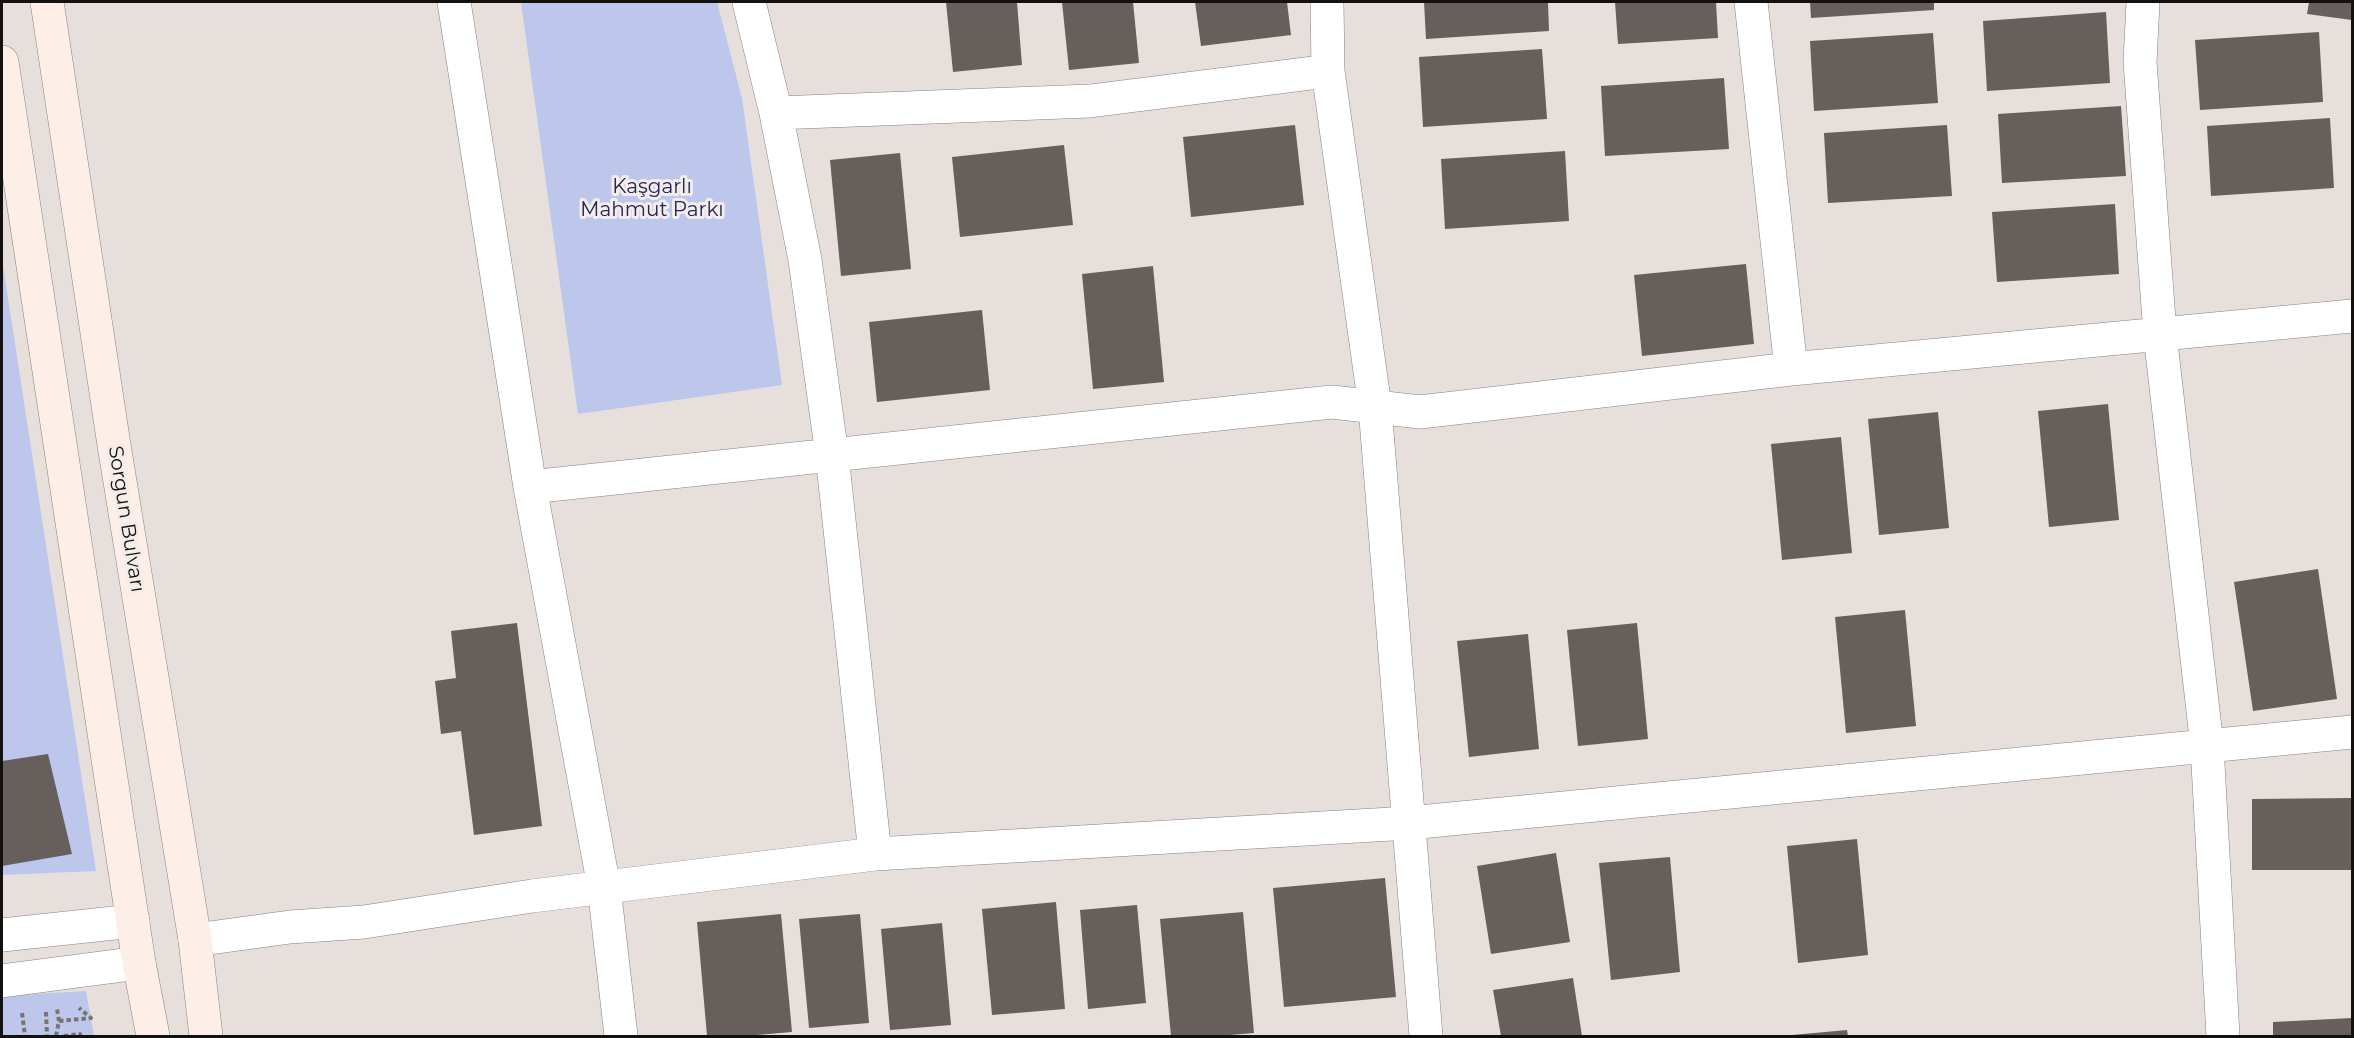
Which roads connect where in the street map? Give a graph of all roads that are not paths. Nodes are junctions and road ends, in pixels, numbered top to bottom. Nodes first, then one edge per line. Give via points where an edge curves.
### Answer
1 (47, 2) edge
2 (454, 2) edge
3 (749, 2) edge
4 (1326, 2) edge
5 (1751, 2) edge
6 (2143, 2) edge
7 (2, 62) edge
8 (1328, 71) junction
9 (776, 113) junction
10 (2352, 316) edge
11 (2160, 334) junction
12 (1791, 369) junction
13 (1375, 407) junction
14 (832, 455) junction
15 (530, 487) junction
16 (2352, 732) edge
17 (2207, 746) junction
18 (1409, 823) junction
19 (874, 854) junction
20 (604, 887) junction
21 (133, 921) junction
22 (2, 935) edge
23 (195, 940) junction
24 (139, 963) junction
25 (2, 981) edge
26 (153, 1036) edge
27 (206, 1036) edge
28 (621, 1036) edge
29 (1426, 1036) edge
30 (2223, 1036) edge

1 - 23 main road, Sorgun Bulvarı
2 - 15 street
3 - 9 street
4 - 8 street
5 - 12 street
6 - 11 street via 2140,62
7 - 21 main road
8 - 9 street via 1090,101
8 - 13 street
9 - 14 street via 805,260
10 - 11 street
11 - 12 street
11 - 17 street
12 - 13 street via 1420,412
13 - 14 street via 1332,402
13 - 18 street
14 - 15 street
14 - 19 street
15 - 20 street
16 - 17 street
17 - 18 street
17 - 30 street
18 - 19 street
18 - 29 street
19 - 20 street
20 - 23 street via 364,922
20 - 28 street
21 - 22 street
21 - 24 main road
23 - 27 main road, Sorgun Bulvarı
24 - 25 street
24 - 26 main road

